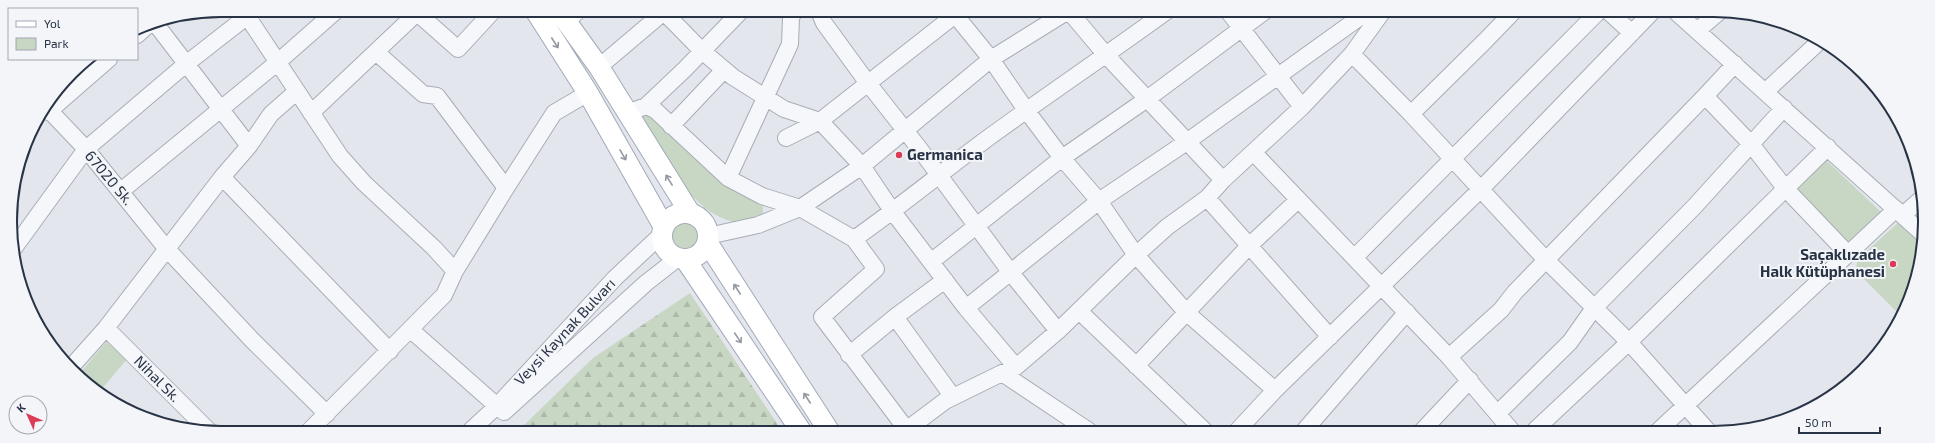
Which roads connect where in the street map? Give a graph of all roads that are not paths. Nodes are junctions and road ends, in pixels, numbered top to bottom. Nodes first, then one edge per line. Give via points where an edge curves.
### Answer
1 (242, 17) edge
2 (251, 17) edge
3 (329, 17) edge
4 (411, 17) edge
5 (423, 17) edge
6 (488, 17) edge
7 (539, 17) edge
8 (570, 17) edge
9 (657, 17) edge
10 (670, 17) edge
11 (735, 17) edge
12 (791, 17) edge
13 (822, 17) edge
14 (950, 17) edge
15 (960, 17) edge
16 (1059, 17) edge
17 (1074, 17) edge
18 (1158, 17) edge
19 (1233, 17) edge
20 (1257, 17) edge
21 (1363, 17) edge
22 (1369, 17) edge
23 (1508, 17) edge
24 (1593, 17) edge
25 (1614, 17) edge
26 (1647, 17) edge
27 (1682, 17) edge
28 (1713, 17) edge
29 (158, 27) edge
30 (1242, 28) junction
31 (1697, 31) junction
32 (1632, 33) junction
33 (1817, 45) edge
34 (702, 51) junction
35 (376, 52) junction
36 (1105, 54) junction
37 (1352, 54) junction
38 (991, 59) junction
39 (108, 60) edge
40 (278, 62) junction
41 (186, 64) junction
42 (1735, 64) junction
43 (599, 67) junction
44 (724, 70) junction
45 (1279, 77) junction
46 (867, 82) junction
47 (1766, 91) junction
48 (296, 92) junction
49 (588, 93) junction
50 (1705, 96) junction
51 (766, 98) junction
52 (1147, 98) junction
53 (646, 106) junction
54 (52, 107) edge
55 (1302, 107) junction
56 (220, 108) junction
57 (1784, 108) junction
58 (1026, 110) junction
59 (49, 111) edge
60 (311, 113) junction
61 (627, 113) junction
62 (1411, 114) junction
63 (820, 121) junction
64 (671, 126) junction
65 (904, 130) junction
66 (786, 138) dead end
67 (1188, 141) junction
68 (1751, 144) junction
69 (249, 146) junction
70 (1828, 147) junction
71 (86, 149) junction
72 (1254, 153) junction
73 (1062, 158) junction
74 (1453, 158) junction
75 (862, 166) junction
76 (938, 175) junction
77 (222, 177) junction
78 (728, 178) junction
79 (1223, 180) junction
80 (506, 188) junction
81 (1785, 188) junction
82 (1481, 189) junction
83 (121, 191) junction
84 (1207, 198) junction
85 (1298, 200) junction
86 (1099, 202) junction
87 (1917, 202) edge
88 (800, 208) junction
89 (893, 212) junction
90 (1899, 212) junction
91 (690, 214) junction
92 (976, 226) junction
93 (1918, 229) edge
94 (663, 231) junction
95 (708, 239) junction
96 (854, 239) junction
97 (18, 242) edge
98 (1250, 245) junction
99 (166, 248) junction
100 (1848, 254) junction
101 (1136, 255) junction
102 (1355, 257) junction
103 (681, 258) junction
104 (1546, 260) junction
105 (932, 261) junction
106 (455, 272) junction
107 (1011, 273) junction
108 (944, 280) junction
109 (1382, 285) junction
110 (966, 308) junction
111 (1594, 308) junction
112 (1079, 310) junction
113 (1407, 312) junction
114 (1187, 313) junction
115 (895, 317) junction
116 (106, 328) junction
117 (411, 330) junction
118 (1058, 331) junction
119 (1330, 337) junction
120 (1629, 342) junction
121 (390, 351) junction
122 (850, 355) junction
123 (1449, 357) junction
124 (74, 363) edge
125 (1136, 366) junction
126 (1009, 370) junction
127 (1470, 380) junction
128 (1275, 390) junction
129 (953, 397) junction
130 (1685, 405) junction
131 (497, 406) junction
132 (1498, 413) junction
133 (327, 414) junction
134 (203, 425) edge
135 (314, 426) edge
136 (475, 426) edge
137 (489, 426) edge
138 (798, 426) edge
139 (826, 426) edge
140 (903, 426) edge
141 (911, 426) edge
142 (1081, 426) edge
143 (1200, 426) edge
144 (1242, 426) edge
145 (1308, 426) edge
146 (1427, 426) edge
147 (1508, 426) edge
148 (1539, 426) edge
149 (1663, 426) edge
150 (1704, 426) edge

1 - 41 street
2 - 40 street
3 - 40 street
4 - 35 street
5 - 6 street via 458,50
7 -> 49 main road
8 - 43 main road
9 - 43 street
10 - 34 street
11 - 34 street
12 - 51 street via 790,44
13 - 46 street
14 - 46 street
15 - 38 street
16 - 38 street
17 - 36 street
18 - 36 street
19 - 30 street
20 - 30 street
21 - 45 street via 1328,39
22 - 37 street
23 - 62 street
24 - 74 street
25 - 32 street
26 - 32 street
27 - 31 street
28 - 31 street
29 - 41 street
30 - 45 street
30 - 52 street
31 - 42 street
32 - 82 street
33 - 47 street
34 - 44 street
34 - 53 street
35 - 60 street
35 - 80 street via 423,94 437,96
36 - 52 street
36 - 58 street
37 - 55 street
37 - 62 street
38 - 58 street
38 - 65 street
39 - 54 street
40 - 48 street
40 - 56 street
41 - 56 street
41 - 71 street
42 - 47 street
42 - 50 street
43 - 61 main road
44 - 51 street
44 - 64 street
45 - 55 street
45 - 67 street
46 - 63 street
46 - 65 street
47 - 57 street
48 - 60 street
48 - 69 street via 271,114
49 - 80 street via 554,113
49 -> 94 main road
50 - 68 street
50 - 104 street
51 - 63 street via 784,109
51 - 78 street
52 - 67 street
52 - 73 street
53 - 61 street
53 - 64 street via 655,110
55 - 72 street
56 - 69 street
56 - 83 street
57 - 68 street
57 - 70 street
58 - 73 street
58 - 76 street
59 - 71 street, 67020 Sk.
60 - 106 street via 352,172 434,248
91 -> 61 main road
62 - 74 street
63 - 66 street
63 - 75 street
64 - 78 street via 694,144
65 - 75 street
65 - 76 street
67 - 79 street
67 - 86 street
68 - 81 street
68 - 111 street via 1694,207
69 - 77 street
70 - 81 street
70 - 90 street
71 - 83 street, 67020 Sk.
71 - 97 street
72 - 79 street
72 - 85 street
73 - 86 street
73 - 92 street
74 - 82 street
74 - 102 street
75 - 88 street
75 - 89 street
76 - 89 street
76 - 92 street
77 - 99 street
77 - 121 street
78 - 88 street via 762,196
79 - 84 street
80 - 106 street
81 - 100 street
81 - 120 street
82 - 104 street
82 - 109 street
83 - 99 street, 67020 Sk.
84 - 98 street
84 - 101 street
85 - 98 street
85 - 102 street
86 - 101 street
86 - 107 street
87 - 90 street
88 - 95 street via 758,225
88 - 96 street
89 - 96 street
89 - 105 street
90 - 93 street
90 - 100 street
91 - 94 main road via 675,215 668,220
91 - 95 main road via 698,216 703,222
92 - 105 street
92 - 107 street
94 - 103 main road via 666,250
94 - 131 street, Veysi Kaynak Bulvarı via 615,278
95 - 103 main road via 698,254
139 -> 95 main road
96 - 122 street via 876,269 822,317
98 - 114 street
98 - 119 street
99 - 116 street
99 - 133 street, 67020 Sk. via 252,340
100 - 130 street
101 - 112 street
101 - 114 street
102 - 109 street
103 - 137 street, Veysi Kaynak Bulvarı via 646,283
103 -> 138 main road
104 - 111 street
104 - 123 street via 1501,310
105 - 108 street
106 - 117 street via 444,295
107 - 110 street
107 - 118 street
108 - 110 street
108 - 115 street
109 - 113 street
109 - 119 street
110 - 126 street
111 - 120 street
111 - 132 street via 1570,342
112 - 118 street
112 - 125 street
113 - 123 street
113 - 145 street
114 - 125 street
114 - 128 street
115 - 122 street
115 - 129 street
116 - 124 street
116 - 134 street, Nihal Sk.
117 - 121 street
117 - 131 street
118 - 126 street
119 - 128 street
120 - 130 street
120 - 148 street
121 - 133 street
122 - 140 street
123 - 127 street
125 - 143 street
126 - 129 street
126 - 142 street
127 - 132 street
127 - 146 street
128 - 144 street
129 - 141 street
130 - 149 street
130 - 150 street
131 - 136 street, Veysi Kaynak Bulvarı
132 - 147 street
133 - 135 street

